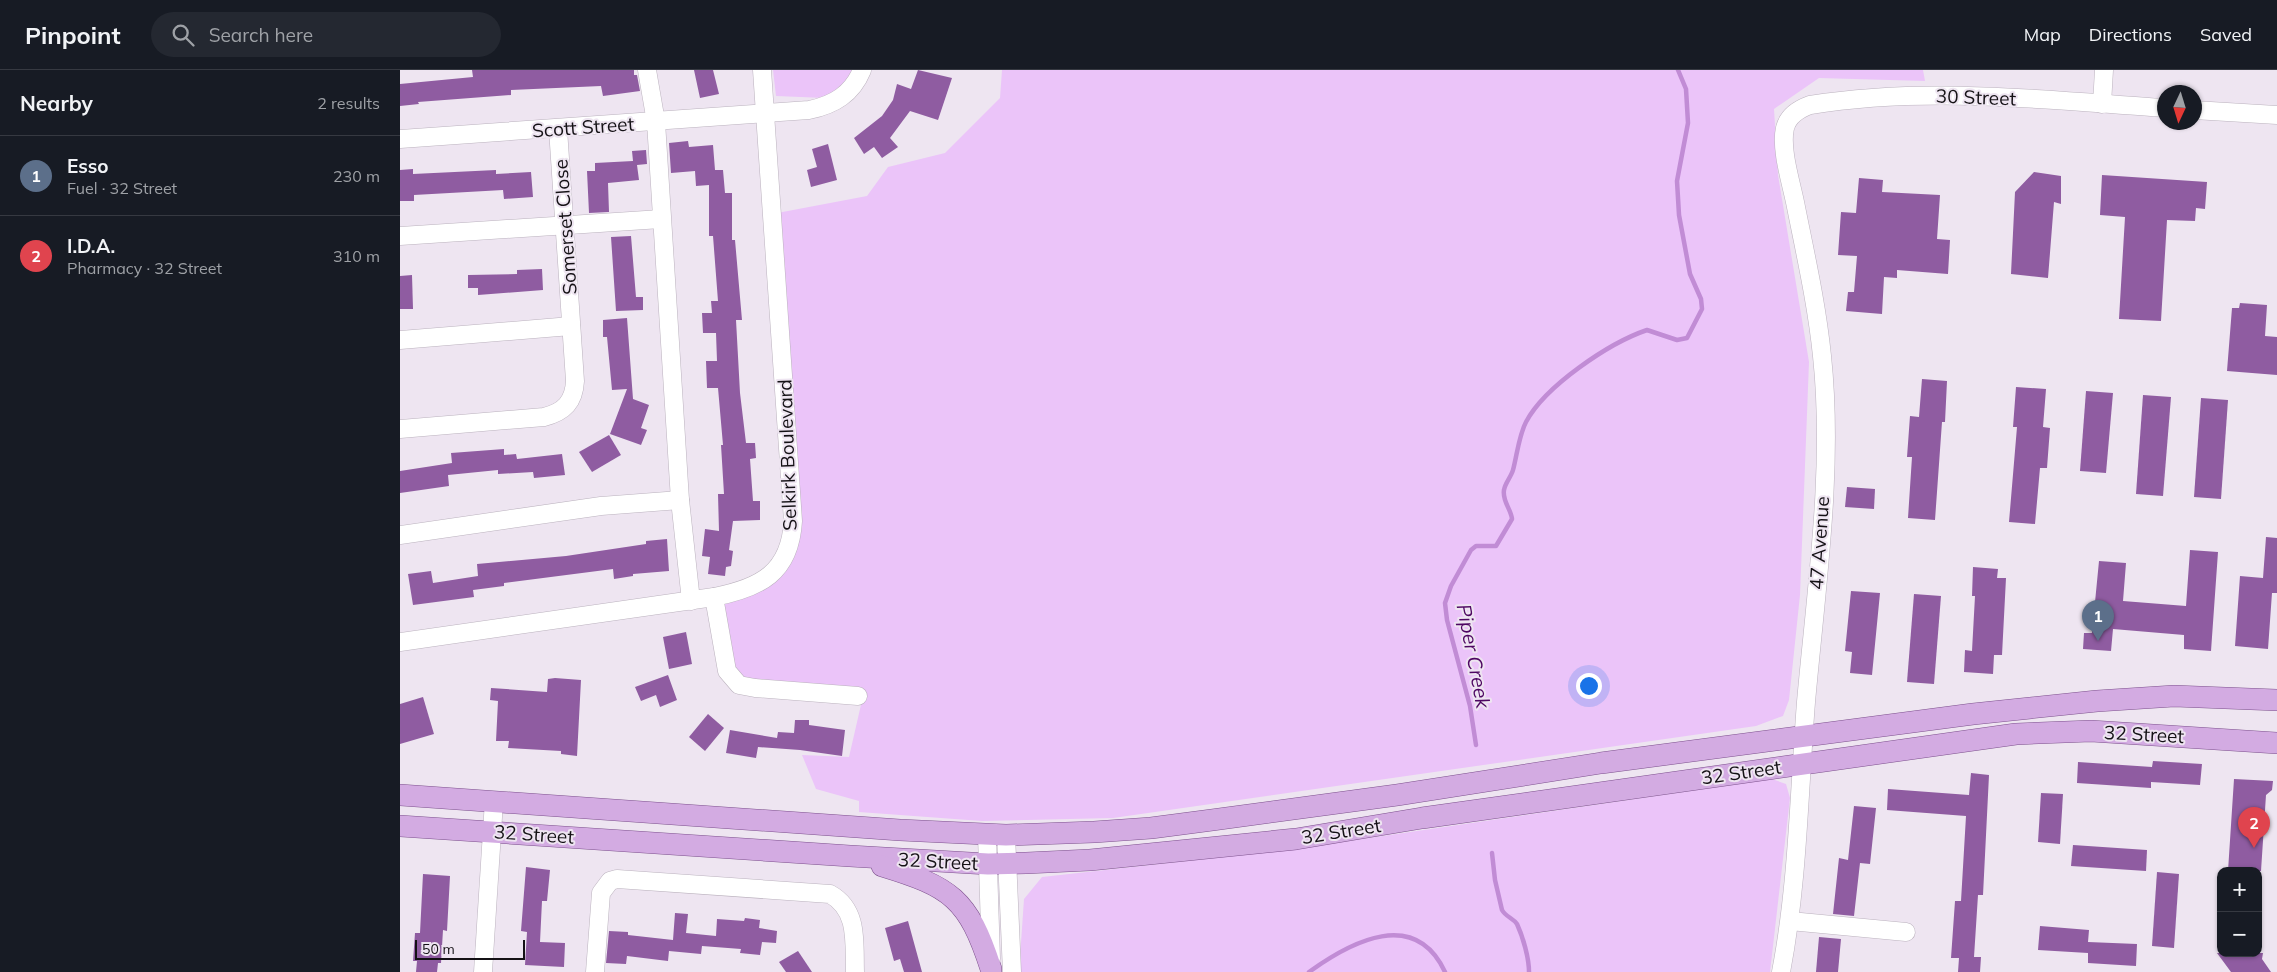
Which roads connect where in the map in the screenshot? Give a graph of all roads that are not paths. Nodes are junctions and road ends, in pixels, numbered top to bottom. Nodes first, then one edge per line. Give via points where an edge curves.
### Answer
1 (647, 70) edge
2 (762, 70) edge
3 (862, 70) edge
4 (2104, 70) edge
5 (2102, 104) junction
6 (2157, 108) edge
7 (2202, 110) edge
8 (765, 114) junction
9 (2277, 115) edge
10 (1791, 117) joint
11 (656, 122) junction
12 (558, 129) junction
13 (400, 139) edge
14 (661, 219) junction
15 (565, 225) junction
16 (400, 236) edge
17 (571, 326) junction
18 (400, 340) edge
19 (400, 429) edge
20 (680, 500) junction
21 (400, 535) edge
22 (714, 597) junction
23 (691, 601) junction
24 (400, 642) edge
25 (858, 696) dead end
26 (2277, 700) edge
27 (2277, 729) edge
28 (1804, 737) junction
29 (2216, 738) junction
30 (2277, 743) edge
31 (1801, 764) junction
32 (400, 795) edge
33 (494, 801) junction
34 (400, 826) edge
35 (492, 831) junction
36 (997, 835) junction
37 (850, 856) junction
38 (998, 864) junction
39 (1790, 921) junction
40 (1906, 932) dead end
41 (998, 971) edge
42 (483, 972) edge
43 (595, 972) edge
44 (855, 972) edge
45 (1781, 972) edge

1 - 11 street
2 - 8 street, Selkirk Boulevard
3 - 8 street, Scott Street via 851,89 833,103 809,110
4 - 5 street
5 - 6 street, 30 Street
5 - 10 street, 30 Street via 1972,95 1907,96 1810,105
7 - 9 street
8 - 11 street, Scott Street
8 - 22 street, Selkirk Boulevard via 789,434 793,533 785,555 769,578 741,592
10 - 28 street, 47 Avenue via 1785,129 1784,143 1818,319 1826,406 1821,528
11 - 12 street, Scott Street
11 - 14 street
12 - 13 street, Scott Street
12 - 15 street, Somerset Close
14 - 15 street
14 - 20 street
15 - 16 street
15 - 17 street, Somerset Close
17 - 18 street
17 - 19 street, Somerset Close via 574,391 572,400 559,412 544,417
20 - 21 street via 601,506
20 - 23 street
22 - 23 street, Selkirk Boulevard
22 - 25 street via 726,666 739,685
23 - 24 street, Selkirk Boulevard
26 - 28 main road, 32 Street via 2174,696 2097,701
27 - 29 main road via 2242,731
28 - 31 street, 47 Avenue
28 - 36 main road, 32 Street via 1151,828
29 - 30 main road, 32 Street
29 - 31 main road, 32 Street via 2056,731
31 - 38 main road, 32 Street via 1296,839 1090,860
31 - 39 street, 47 Avenue
32 - 33 main road, 32 Street
33 - 35 street
33 - 36 main road, 32 Street
34 - 35 main road, 32 Street
35 - 37 main road, 32 Street
35 - 42 street
36 - 38 street
37 - 38 main road, 32 Street
37 - 41 main road via 918,877 954,898 975,924
38 - 41 street
39 - 40 street
39 - 45 street, 47 Avenue
43 - 44 street via 601,893 610,881 617,879 830,894 846,905 851,915

